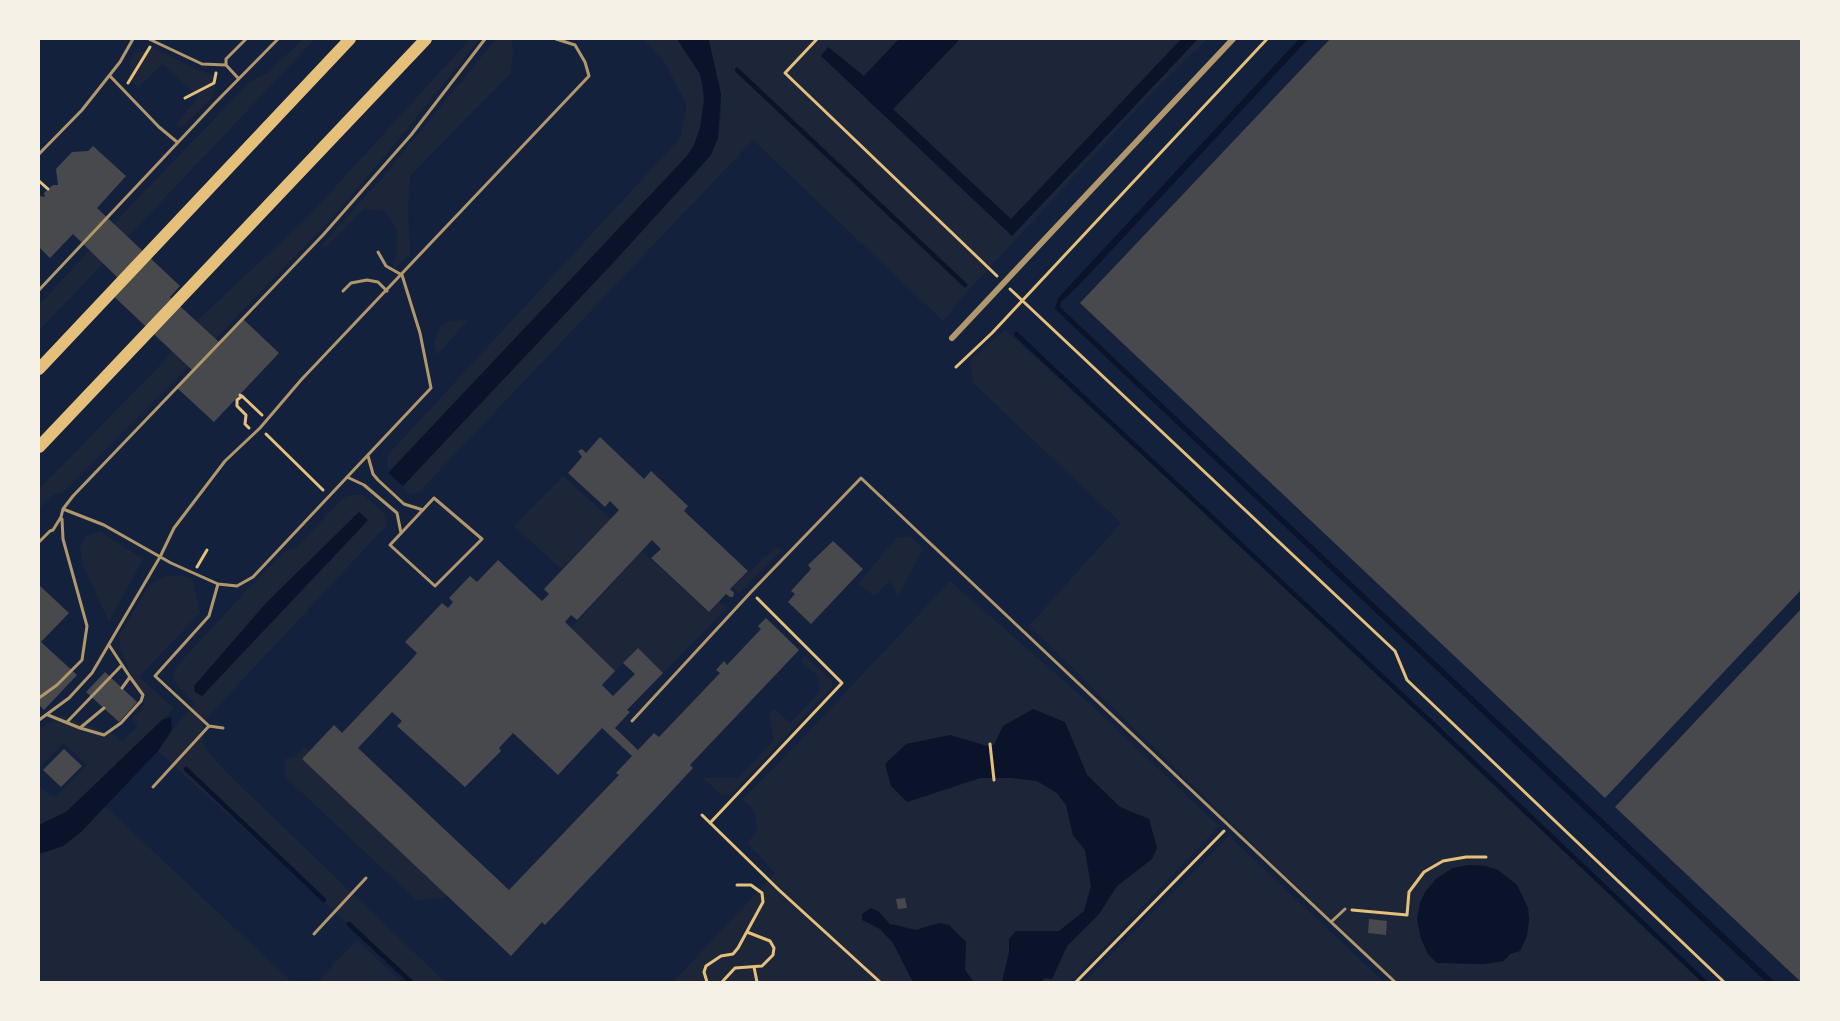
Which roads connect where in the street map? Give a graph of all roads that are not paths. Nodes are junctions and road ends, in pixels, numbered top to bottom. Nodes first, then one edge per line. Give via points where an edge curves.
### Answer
1 (133, 39) edge
2 (149, 39) edge
3 (246, 39) edge
4 (278, 39) edge
5 (350, 39) edge
6 (426, 39) edge
7 (485, 39) edge
8 (556, 39) edge
9 (1233, 39) edge
10 (226, 65) junction
11 (110, 76) junction
12 (238, 78) junction
13 (177, 143) junction
14 (39, 154) edge
15 (378, 252) dead end
16 (402, 275) junction
17 (39, 290) edge
18 (343, 291) dead end
19 (387, 291) junction
20 (952, 338) dead end
21 (39, 369) edge
22 (39, 447) edge
23 (368, 455) junction
24 (347, 477) junction
25 (63, 509) junction
26 (423, 510) junction
27 (61, 517) junction
28 (401, 533) junction
29 (39, 542) edge
30 (160, 557) junction
31 (218, 584) junction
32 (109, 645) junction
33 (121, 666) junction
34 (130, 677) junction
35 (122, 688) dead end
36 (39, 698) edge
37 (104, 708) dead end
38 (48, 715) junction
39 (39, 720) edge
40 (632, 721) dead end
41 (67, 722) junction
42 (209, 726) junction
43 (80, 728) junction
44 (223, 728) dead end
45 (153, 786) dead end
46 (366, 878) dead end
47 (1344, 909) road end
48 (1331, 922) junction
49 (314, 934) dead end
50 (1395, 982) edge

1 - 11 lane
2 - 10 lane via 202,64
3 - 10 lane via 226,59
4 - 12 lane
5 - 21 highway
6 - 22 highway
7 - 25 lane via 411,135 323,235
8 - 16 lane via 574,45 589,76
9 - 20 street
10 - 12 lane
11 - 13 lane
11 - 14 lane
12 - 13 lane
13 - 17 lane
15 - 16 lane via 386,266
16 - 19 lane
16 - 23 lane via 420,333 431,388
18 - 19 lane via 351,283 367,280 378,282
19 - 30 lane via 225,461 174,528
23 - 24 lane
23 - 26 lane via 378,480 404,504
24 - 28 lane via 364,484 397,513
24 - 31 lane via 253,577 237,586
25 - 27 lane
25 - 30 lane via 104,525
26 - 28 lane
26 - 28 lane via 434,498 482,539 435,586 390,545
27 - 29 lane
27 - 36 lane via 63,539 87,626 82,660
30 - 31 lane
30 - 32 lane
31 - 42 lane via 209,616 155,676
32 - 33 lane
32 - 38 lane via 85,683
33 - 34 lane
33 - 41 lane
34 - 35 lane
34 - 43 lane via 142,695 141,701 121,723 104,735
37 - 43 lane
38 - 39 lane
38 - 41 lane
40 - 48 lane via 861,478
41 - 43 lane
42 - 44 lane
42 - 45 lane
46 - 49 lane
47 - 48 lane
48 - 50 lane

